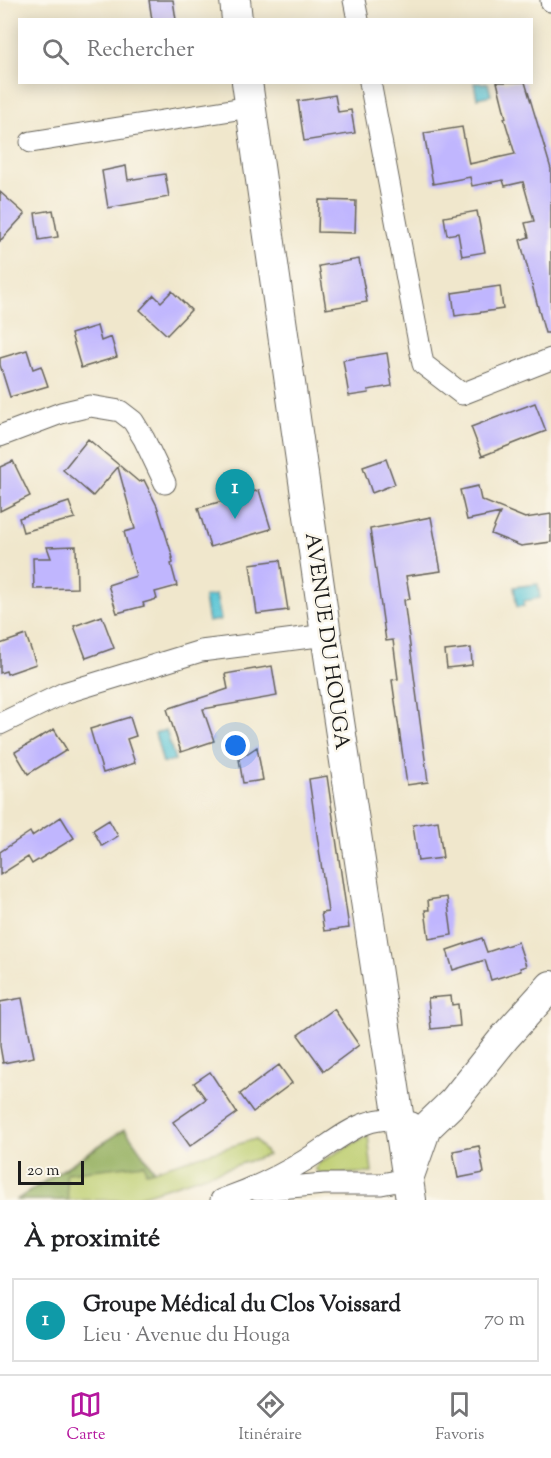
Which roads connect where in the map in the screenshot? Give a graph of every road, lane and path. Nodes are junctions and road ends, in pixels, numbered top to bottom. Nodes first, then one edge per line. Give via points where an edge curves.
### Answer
1 (235, 0) edge
2 (354, 0) edge
3 (237, 18) edge
4 (358, 18) edge
5 (370, 84) edge
6 (248, 95) edge
7 (31, 142) dead end
8 (551, 360) edge
9 (0, 436) edge
10 (165, 483) dead end
11 (326, 635) junction
12 (0, 724) edge
13 (551, 986) edge
14 (413, 1124) junction
15 (410, 1189) edge
16 (248, 1191) junction
17 (221, 1200) edge

1 - 3 main road
2 - 4 street
5 - 8 street via 423,364 462,394
6 - 7 street
6 - 11 main road, AVENUE DU HOUGA
9 - 10 street via 90,406 120,411 139,430
11 - 12 street via 201,651 64,693
11 - 14 main road, AVENUE DU HOUGA
13 - 14 main road via 454,1101
14 - 15 main road, AVENUE DU HOUGA
14 - 16 street via 372,1121 352,1129
15 - 16 street via 381,1184 324,1184
16 - 17 street

